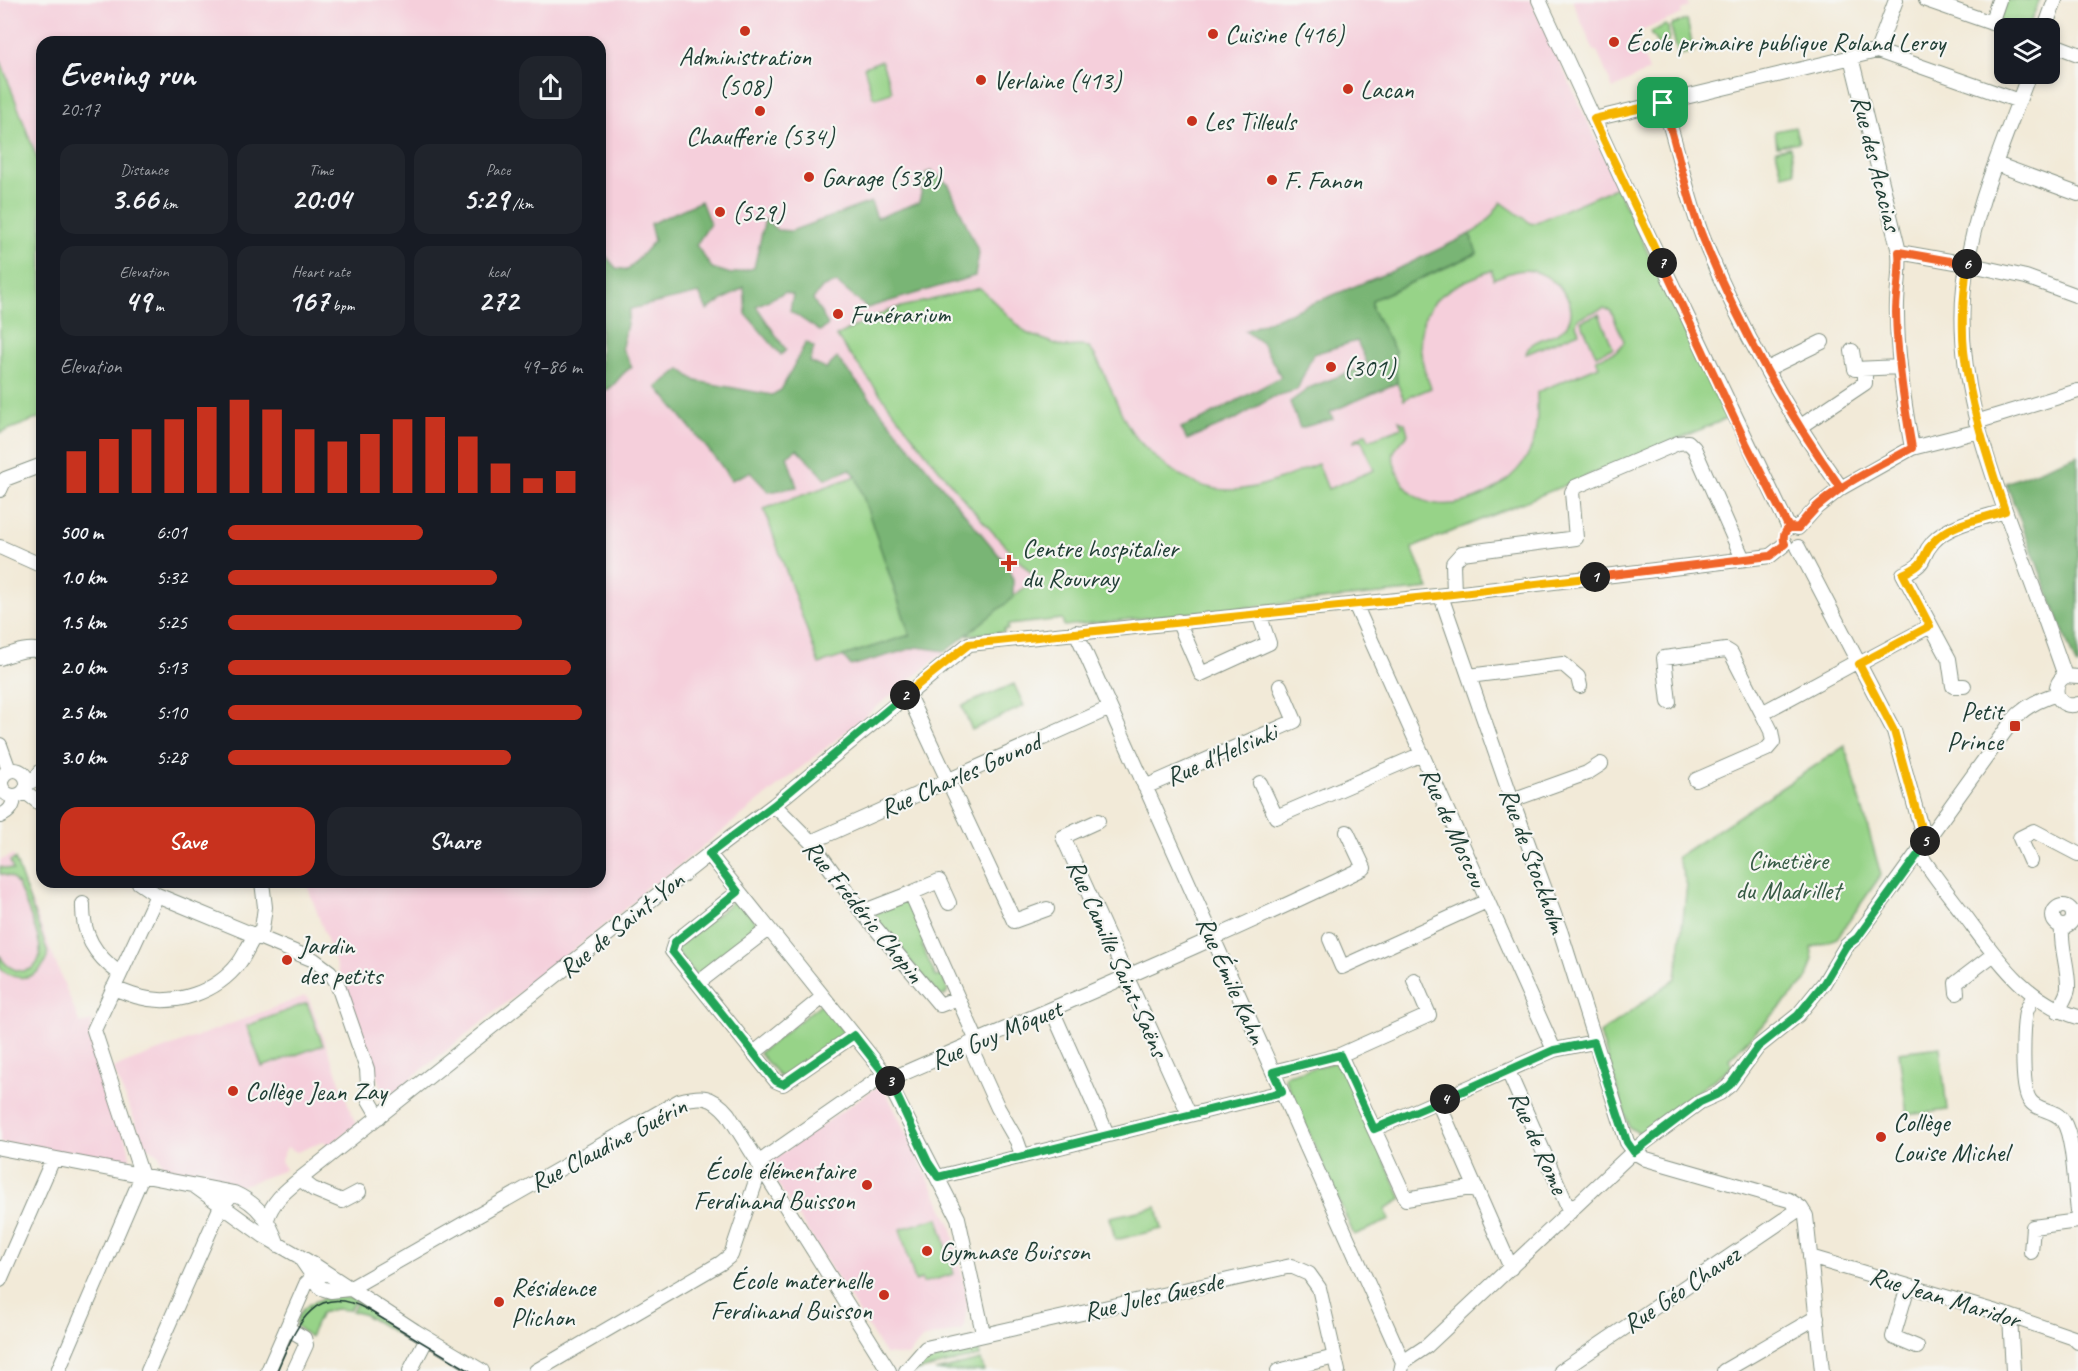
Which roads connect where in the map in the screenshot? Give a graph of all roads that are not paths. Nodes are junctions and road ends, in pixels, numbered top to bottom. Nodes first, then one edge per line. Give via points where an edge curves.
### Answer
1 (1539, 0) edge
2 (1896, 0) edge
3 (1926, 0) edge
4 (1999, 0) edge
5 (2055, 0) edge
6 (2049, 18) edge
7 (1991, 23) junction
8 (1994, 24) edge
9 (2060, 48) edge
10 (1877, 51) junction
11 (2078, 54) edge
12 (1851, 57) junction
13 (2025, 84) edge
14 (2019, 101) junction
15 (1663, 103) junction
16 (1594, 119) junction
17 (1996, 164) junction
18 (2078, 194) edge
19 (1899, 252) junction
20 (1967, 264) junction
21 (2078, 296) edge
22 (1822, 342) dead end
23 (1852, 351) dead end
24 (1900, 367) junction
25 (1767, 369) junction
26 (1865, 369) junction
27 (2078, 391) edge
28 (1801, 426) junction
29 (1978, 427) junction
30 (1912, 448) junction
31 (36, 467) edge
32 (1841, 488) junction
33 (0, 490) edge
34 (2005, 511) junction
35 (1793, 528) junction
36 (1792, 546) junction
37 (0, 547) edge
38 (1743, 559) junction
39 (36, 563) edge
40 (1447, 595) junction
41 (1355, 604) junction
42 (1259, 614) junction
43 (1179, 621) junction
44 (1930, 626) junction
45 (1076, 632) junction
46 (36, 649) edge
47 (0, 658) edge
48 (1858, 663) junction
49 (1469, 676) junction
50 (2072, 676) edge
51 (1280, 686) dead end
52 (1580, 686) dead end
53 (1964, 686) dead end
54 (907, 693) junction
55 (2056, 694) junction
56 (1669, 702) dead end
57 (1110, 708) junction
58 (2077, 708) edge
59 (1762, 713) junction
60 (0, 745) edge
61 (1422, 754) junction
62 (1601, 764) dead end
63 (3, 778) edge
64 (36, 778) edge
65 (1696, 780) dead end
66 (950, 781) junction
67 (1260, 783) dead end
68 (1145, 787) junction
69 (22, 790) junction
70 (36, 800) edge
71 (1512, 800) junction
72 (774, 805) junction
73 (0, 816) edge
74 (1098, 821) dead end
75 (1347, 832) dead end
76 (1927, 837) junction
77 (810, 842) junction
78 (1919, 853) junction
79 (709, 854) junction
80 (2078, 854) edge
81 (2030, 861) dead end
82 (147, 888) edge
83 (263, 888) edge
84 (738, 892) junction
85 (911, 893) junction
86 (157, 895) junction
87 (1487, 901) junction
88 (949, 903) dead end
89 (83, 904) dead end
90 (1047, 909) dead end
91 (862, 912) junction
92 (2062, 926) dead end
93 (768, 929) junction
94 (255, 934) junction
95 (1213, 937) junction
96 (1330, 939) dead end
97 (1994, 954) junction
98 (119, 974) junction
99 (1127, 977) junction
100 (1414, 980) dead end
101 (698, 983) junction
102 (113, 988) junction
103 (1957, 993) dead end
104 (2034, 995) junction
105 (823, 998) junction
106 (958, 998) junction
107 (1052, 1010) junction
108 (2058, 1011) junction
109 (2078, 1017) edge
110 (854, 1035) junction
111 (1594, 1042) junction
112 (973, 1043) junction
113 (1554, 1050) junction
114 (754, 1053) junction
115 (1340, 1055) junction
116 (1508, 1071) junction
117 (1273, 1072) junction
118 (887, 1077) junction
119 (1282, 1092) junction
120 (1438, 1102) junction
121 (1189, 1114) junction
122 (379, 1117) junction
123 (1374, 1129) junction
124 (2073, 1131) edge
125 (1107, 1134) junction
126 (0, 1148) edge
127 (1634, 1152) junction
128 (1022, 1155) junction
129 (53, 1159) junction
130 (760, 1167) junction
131 (142, 1176) junction
132 (938, 1177) junction
133 (300, 1179) junction
134 (196, 1187) junction
135 (1476, 1187) junction
136 (359, 1192) dead end
137 (234, 1193) junction
138 (279, 1197) junction
139 (254, 1204) junction
140 (221, 1206) junction
141 (1801, 1208) junction
142 (2078, 1211) edge
143 (1570, 1212) junction
144 (267, 1219) junction
145 (2078, 1221) edge
146 (248, 1223) junction
147 (278, 1245) junction
148 (2031, 1252) dead end
149 (1810, 1257) junction
150 (1511, 1268) junction
151 (0, 1280) edge
152 (320, 1280) junction
153 (1908, 1286) junction
154 (350, 1289) junction
155 (2010, 1316) junction
156 (1817, 1317) junction
157 (286, 1328) junction
158 (983, 1334) junction
159 (2078, 1342) edge
160 (423, 1344) junction
161 (1917, 1347) dead end
162 (1337, 1364) edge
163 (1402, 1366) edge
164 (58, 1371) edge
165 (148, 1371) edge
166 (267, 1371) edge
167 (294, 1371) edge
168 (410, 1371) edge
169 (482, 1371) edge
170 (536, 1371) edge
171 (889, 1371) edge
172 (906, 1371) edge
173 (1278, 1371) edge
174 (1561, 1371) edge
175 (1724, 1371) edge
176 (1822, 1371) edge
177 (2013, 1371) edge

1 - 16 street
2 - 10 street
3 - 7 street
4 - 7 street
5 - 6 street
7 - 8 street
9 - 11 street
10 - 12 street
10 - 14 street
12 - 15 street
12 - 19 street, Rue des Acacias
13 - 14 street
14 - 17 street
15 - 16 street
15 - 25 street via 1703,238
16 - 35 street via 1746,443
17 - 18 street
17 - 20 street via 1972,233
19 - 20 street
19 - 24 street, Rue des Acacias via 1896,314
20 - 21 street via 2026,277
20 - 29 street via 1963,292 1964,352
22 - 25 street
23 - 26 street via 1855,369
24 - 26 street
24 - 30 street, Rue des Acacias
25 - 28 street
26 - 28 street via 1865,383
27 - 29 street
28 - 32 street
29 - 30 street
29 - 34 street
30 - 32 street
31 - 33 street via 5,478
32 - 35 street
34 - 44 street via 1950,528 1932,542 1922,564 1903,574
34 - 50 street
35 - 36 street via 1783,537
35 - 36 street via 1804,536 1803,543
36 - 38 street via 1770,556
36 - 48 street
37 - 39 street
38 - 40 street
38 - 40 street, Rue de Stockholm via 1694,448 1688,442 1678,443 1575,487 1572,492 1576,538 1457,556
40 - 41 street, Rue de Saint-Yon
40 - 49 street, Rue de Stockholm
41 - 42 street, Rue de Saint-Yon
41 - 61 street, Rue de Moscou
42 - 43 street, Rue de Saint-Yon
42 - 43 street via 1269,643 1201,674
43 - 45 street, Rue de Saint-Yon
44 - 48 street
44 - 53 street via 1949,659 1953,686
45 - 54 street, Rue de Saint-Yon via 969,644
45 - 57 street, Rue Émile Kahn
46 - 47 street
48 - 59 street
48 - 76 street via 1894,731 1921,828
49 - 52 street via 1563,664 1578,678
49 - 71 street, Rue de Stockholm
50 - 55 street via 2058,683
51 - 68 street, Rue d'Helsinki via 1295,721
54 - 66 street
54 - 72 street, Rue de Saint-Yon
55 - 58 street via 2063,704
55 - 76 street via 2015,717
56 - 59 street via 1664,658 1725,650 1731,652
57 - 66 street, Rue Charles Gounod
57 - 68 street, Rue Émile Kahn
59 - 65 street via 1773,742 1767,749
60 - 63 street
61 - 67 street via 1276,817
61 - 87 street, Rue de Moscou
62 - 71 street via 1587,773
63 - 69 street via 6,793
63 - 69 street via 22,772
64 - 69 street
66 - 77 street, Rue Charles Gounod
66 - 90 street via 1014,921
68 - 95 street, Rue Émile Kahn
69 - 70 street
69 - 73 street via 8,812
71 - 111 street, Rue de Stockholm via 1561,933
72 - 77 street, Rue Frédéric Chopin
72 - 79 street, Rue de Saint-Yon
74 - 99 street, Rue Camille Saint-Saëns via 1064,837
75 - 95 street, Rue Guy Môquet via 1364,868
76 - 78 street
77 - 91 street, Rue Frédéric Chopin
78 - 97 street
78 - 127 street via 1798,1015 1758,1047 1730,1085 1700,1102
79 - 84 street
79 - 122 street, Rue de Saint-Yon
80 - 81 street via 2034,831 2020,838
82 - 86 street
83 - 94 street via 262,929
84 - 93 street
84 - 101 street via 675,942 672,951
85 - 88 street via 939,881
85 - 91 street
85 - 106 street
86 - 94 street
86 - 98 street
87 - 96 street via 1342,967
87 - 113 street, Rue de Moscou
89 - 98 street via 82,920 94,950
91 - 106 street, Rue Frédéric Chopin via 940,1005
92 - 108 street via 2068,991
93 - 101 street
93 - 105 street
94 - 102 street via 228,975 190,997 141,998
94 - 122 street via 322,965 337,983 367,1069 369,1100
95 - 99 street, Rue Guy Môquet
95 - 117 street, Rue Émile Kahn
97 - 103 street via 1956,982
97 - 104 street
98 - 102 street
99 - 107 street, Rue Guy Môquet
99 - 121 street, Rue Camille Saint-Saëns
100 - 115 street via 1429,1015
101 - 114 street
102 - 131 street via 94,1030
104 - 108 street
104 - 124 street via 2026,1012 2024,1085 2029,1100 2053,1112
105 - 110 street
105 - 114 street
106 - 112 street
107 - 112 street, Rue Guy Môquet
107 - 125 street
108 - 109 street
110 - 114 street via 783,1084 776,1081
110 - 118 street
111 - 113 street
111 - 127 street, Rue de Stockholm via 1627,1142
112 - 118 street, Rue Guy Môquet
112 - 128 street
113 - 116 street
115 - 117 street
115 - 123 street
116 - 120 street
116 - 143 street, Rue de Rome
117 - 119 street, Rue Émile Kahn
118 - 130 street, Rue Guy Môquet via 865,1088
118 - 132 street
119 - 121 street
119 - 163 street, Rue Émile Kahn
120 - 123 street
120 - 135 street
121 - 125 street
122 - 133 street, Rue de Saint-Yon
123 - 135 street via 1407,1199
124 - 142 street
125 - 128 street
126 - 129 street
127 - 141 street via 1646,1159 1789,1200
127 - 143 street
128 - 132 street
129 - 131 street
129 - 151 street
130 - 154 street, Rue Claudine Guérin via 721,1106 698,1096 679,1101
130 - 170 street via 731,1255
130 - 171 street, Rue Claudine Guérin
131 - 134 street
131 - 164 street
132 - 158 street via 958,1218
133 - 136 street via 342,1201
133 - 138 street, Rue de Saint-Yon
134 - 137 street
134 - 140 street
135 - 150 street
137 - 139 street
137 - 140 street
138 - 139 street, Rue de Saint-Yon
138 - 144 street, Rue de Saint-Yon
139 - 144 street
139 - 146 street
140 - 146 street
140 - 165 street
141 - 149 street via 1806,1216
141 - 174 street, Rue Géo Chavez
143 - 150 street
144 - 146 street
144 - 147 street
145 - 148 street via 2033,1227
146 - 147 street
147 - 152 street via 301,1259
149 - 153 street, Rue Jean Maridor
149 - 156 street
150 - 163 street
152 - 154 street
152 - 157 street via 302,1292
153 - 155 street, Rue Jean Maridor
153 - 161 street via 1893,1337
154 - 160 street
155 - 159 street, Rue Jean Maridor
155 - 177 street
156 - 175 street
156 - 176 street
157 - 166 street
157 - 167 street via 304,1338 306,1345
158 - 162 street, Rue Jules Guesde via 1291,1266 1309,1274 1319,1288
158 - 172 street, Rue Jules Guesde via 926,1348
160 - 168 street
160 - 169 street
162 - 173 street

